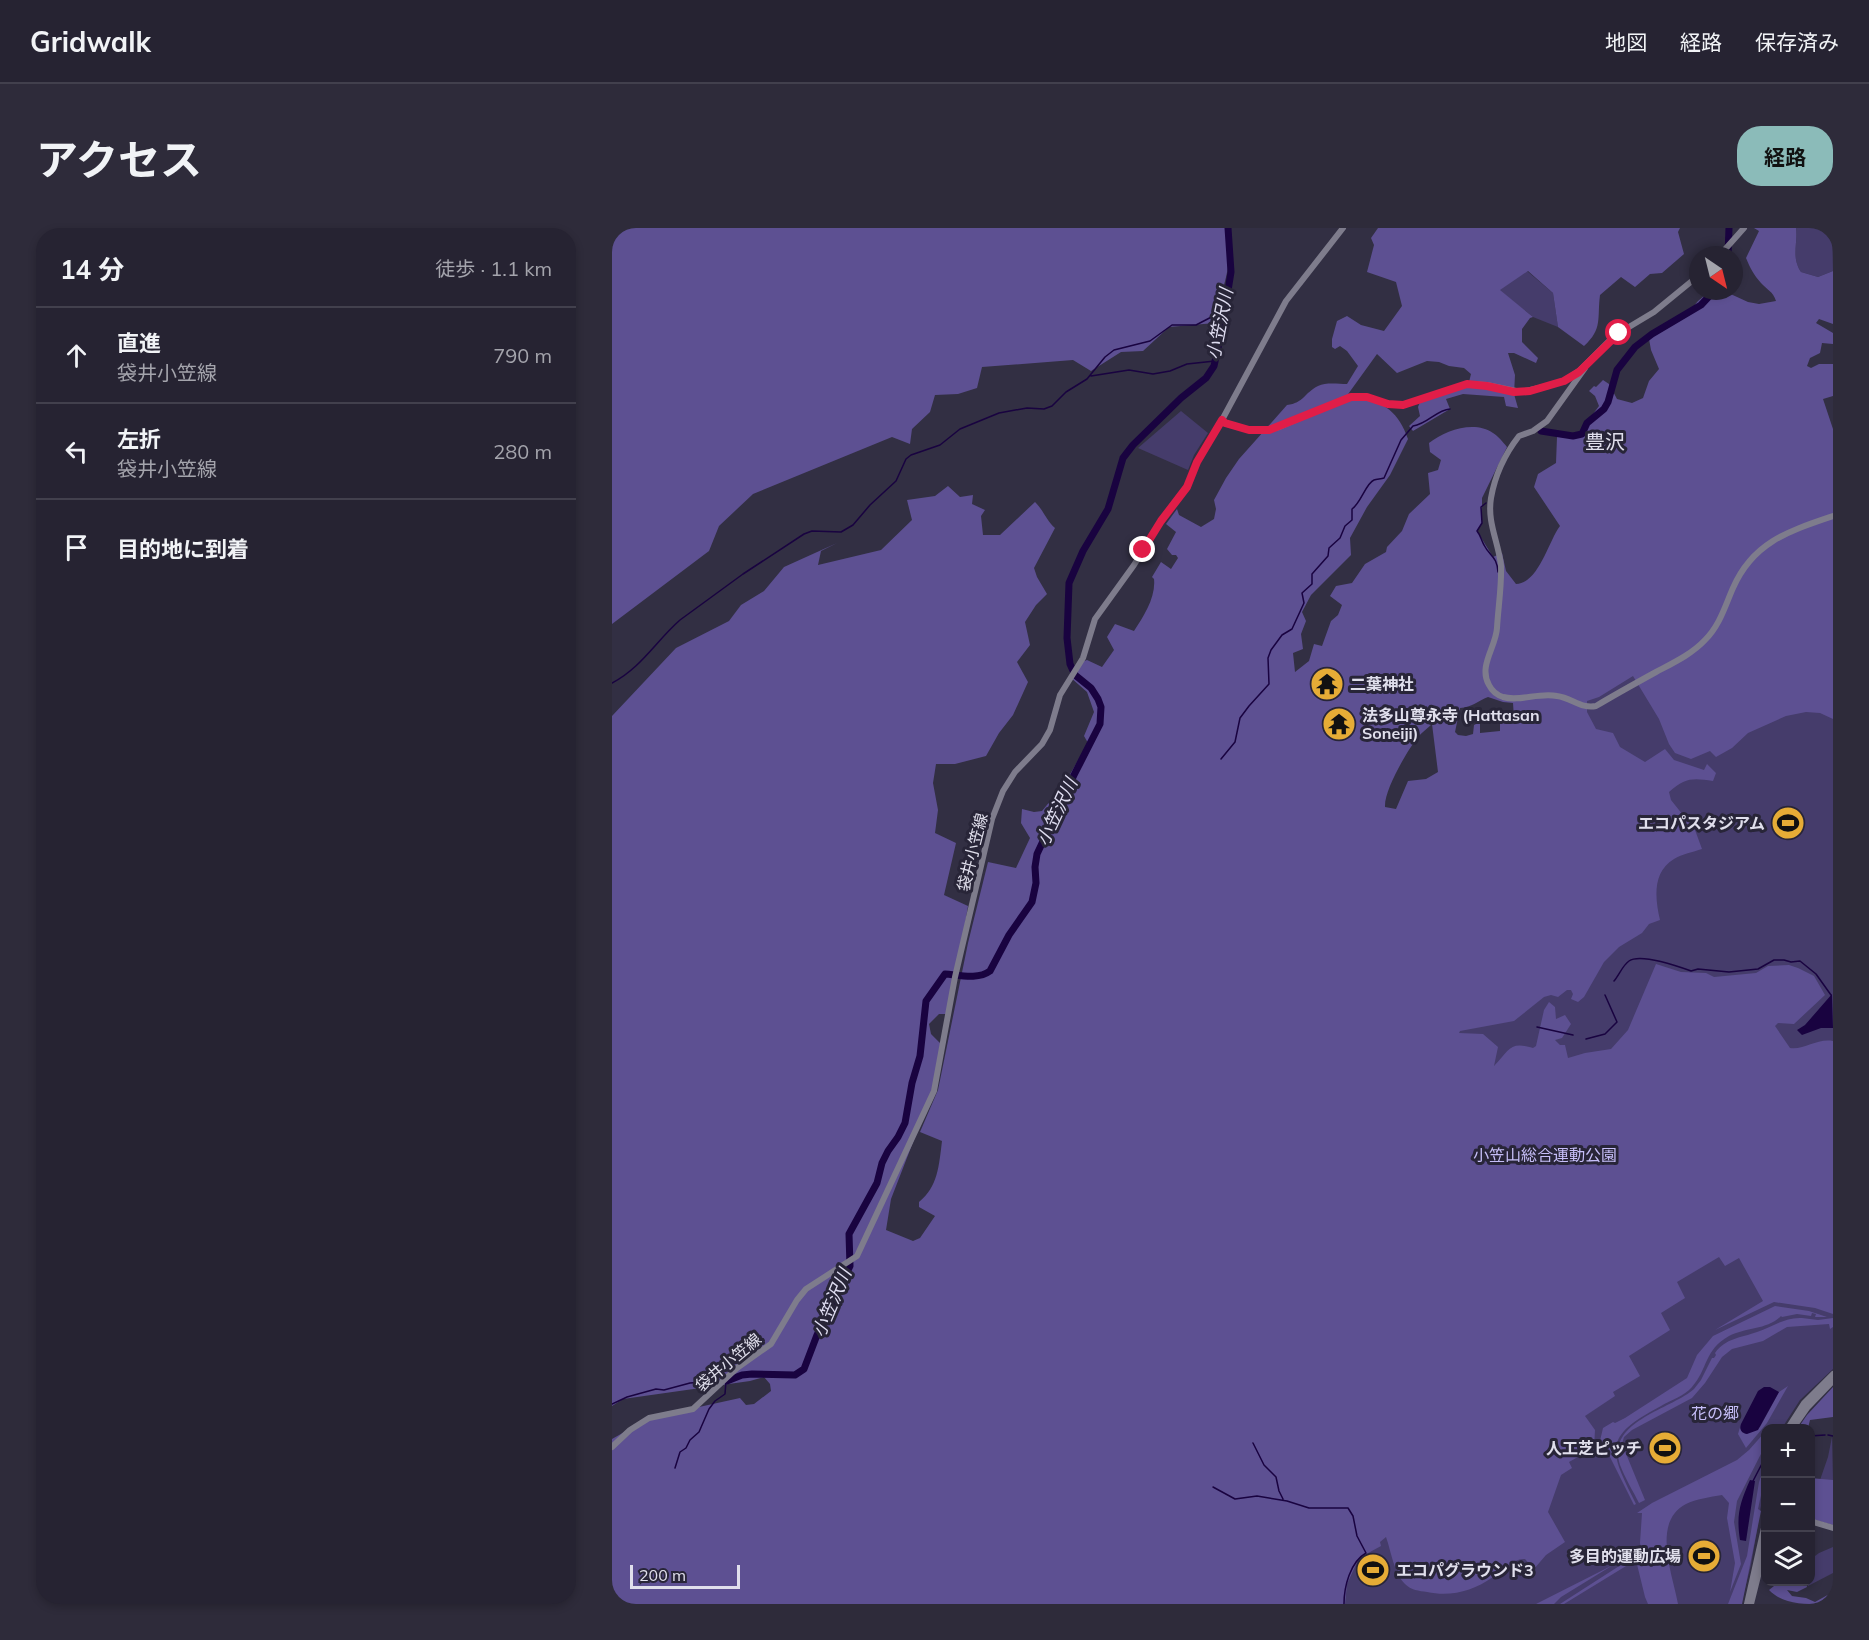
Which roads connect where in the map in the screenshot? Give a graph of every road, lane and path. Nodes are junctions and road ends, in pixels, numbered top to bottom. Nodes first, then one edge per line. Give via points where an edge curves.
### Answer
1 (1343, 228) edge
2 (1744, 228) edge
3 (1728, 246) edge
4 (1689, 283) edge
5 (1587, 364) junction
6 (1570, 377) junction
7 (1574, 385) junction
8 (1222, 420) junction
9 (1833, 516) edge
10 (1833, 1374) edge
11 (1833, 1380) edge
12 (1791, 1424) edge
13 (1796, 1424) edge
14 (612, 1447) edge
15 (1815, 1522) edge
16 (1833, 1527) edge
17 (1763, 1532) edge
18 (1761, 1562) edge
19 (1833, 1597) edge
20 (1749, 1604) edge
21 (1825, 1604) edge

1 - 8 main road, 袋井小笠線 via 1286,301
2 - 3 main road
4 - 5 main road via 1614,337
5 - 6 main road
5 - 7 main road
6 - 7 main road
6 - 8 main road via 1521,392 1467,384 1403,405 1351,397 1263,431
7 - 9 main road via 1547,421 1519,436 1495,481 1490,517 1501,568 1497,631 1485,672 1489,685 1499,696 1551,695 1596,706 1703,643 1717,625 1744,567 1767,543
8 - 14 main road, 袋井小笠線 via 1187,487 1095,620 1083,658 1060,694 1042,744 1003,791 992,819 955,977 934,1092 857,1256 806,1289 771,1344 737,1368 693,1409 639,1422
10 - 12 main road via 1804,1403
11 - 13 main road
15 - 16 main road
17 - 20 main road
18 - 20 main road
19 - 21 main road

